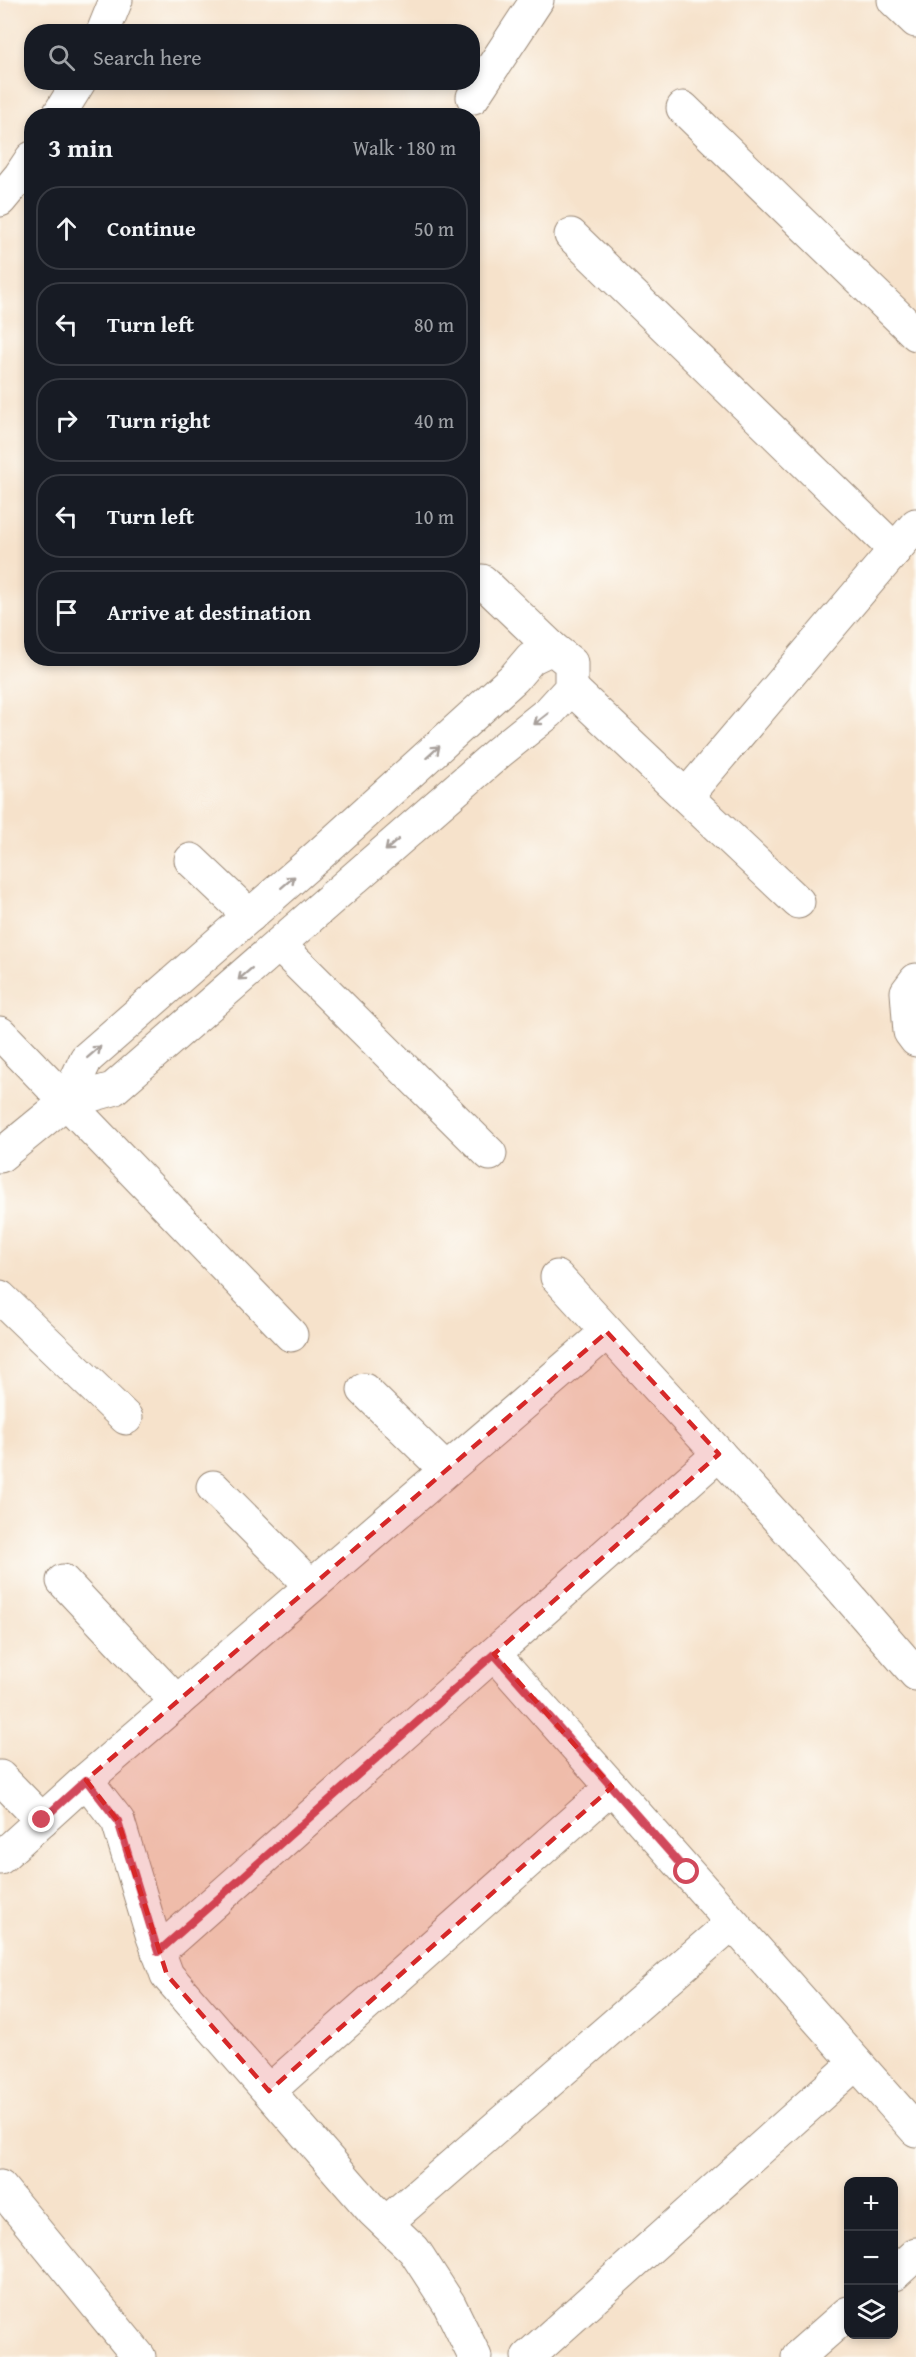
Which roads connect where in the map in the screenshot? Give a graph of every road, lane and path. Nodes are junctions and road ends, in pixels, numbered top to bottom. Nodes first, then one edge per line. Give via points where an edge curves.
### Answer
1 (116, 0) edge
2 (537, 0) edge
3 (894, 0) edge
4 (916, 21) edge
5 (107, 24) edge
6 (480, 86) edge
7 (75, 90) edge
8 (478, 90) edge
9 (473, 97) dead end
10 (63, 108) edge
11 (683, 108) dead end
12 (570, 235) dead end
13 (916, 334) edge
14 (916, 525) edge
15 (895, 550) junction
16 (482, 581) dead end
17 (552, 648) junction
18 (571, 688) junction
19 (686, 796) junction
20 (191, 860) dead end
21 (798, 903) dead end
22 (250, 916) junction
23 (279, 945) junction
24 (916, 980) edge
25 (0, 1034) edge
26 (916, 1040) edge
27 (66, 1102) junction
28 (490, 1155) dead end
29 (0, 1156) edge
30 (557, 1278) dead end
31 (0, 1297) edge
32 (606, 1332) junction
33 (291, 1335) dead end
34 (364, 1390) dead end
35 (126, 1418) dead end
36 (719, 1454) junction
37 (446, 1470) junction
38 (213, 1488) dead end
39 (63, 1581) dead end
40 (311, 1586) junction
41 (494, 1654) junction
42 (916, 1674) edge
43 (177, 1702) junction
44 (0, 1778) edge
45 (86, 1780) junction
46 (612, 1787) junction
47 (42, 1820) junction
48 (0, 1858) edge
49 (732, 1923) junction
50 (158, 1952) junction
51 (856, 2063) junction
52 (269, 2091) junction
53 (916, 2130) edge
54 (0, 2187) edge
55 (386, 2223) junction
56 (916, 2254) edge
57 (898, 2270) edge
58 (844, 2317) edge
59 (139, 2357) edge
60 (475, 2357) edge
61 (528, 2357) edge
62 (798, 2357) edge

1 - 5 street
2 - 6 street
3 - 4 street
7 - 10 street
8 - 9 street
11 - 13 street
12 - 15 street
14 - 15 street
15 - 19 street
16 - 17 street
17 - 18 street via 571,663
22 -> 17 street via 514,678 531,658
18 - 19 street
18 -> 23 street via 549,712
19 - 21 street
20 - 22 street
27 -> 22 street via 86,1059
23 -> 27 street via 113,1089
23 - 28 street
24 - 26 street via 907,992 910,1032
25 - 27 street
27 - 29 street
27 - 33 street
30 - 32 street
31 - 35 street
32 - 36 street
32 - 37 street
34 - 37 street
36 - 41 street
36 - 42 street
37 - 40 street
38 - 40 street
39 - 43 street
40 - 43 street
41 - 46 street
41 - 50 street
43 - 45 street
44 - 47 street
45 - 47 street
45 - 50 street via 118,1821
46 - 49 street
46 - 52 street
47 - 48 street
49 - 51 street
49 - 55 street
50 - 52 street via 167,1975
51 - 53 street
51 - 61 street
52 - 55 street
54 - 59 street
55 - 60 street via 414,2250 449,2304
56 - 57 street
58 - 62 street

